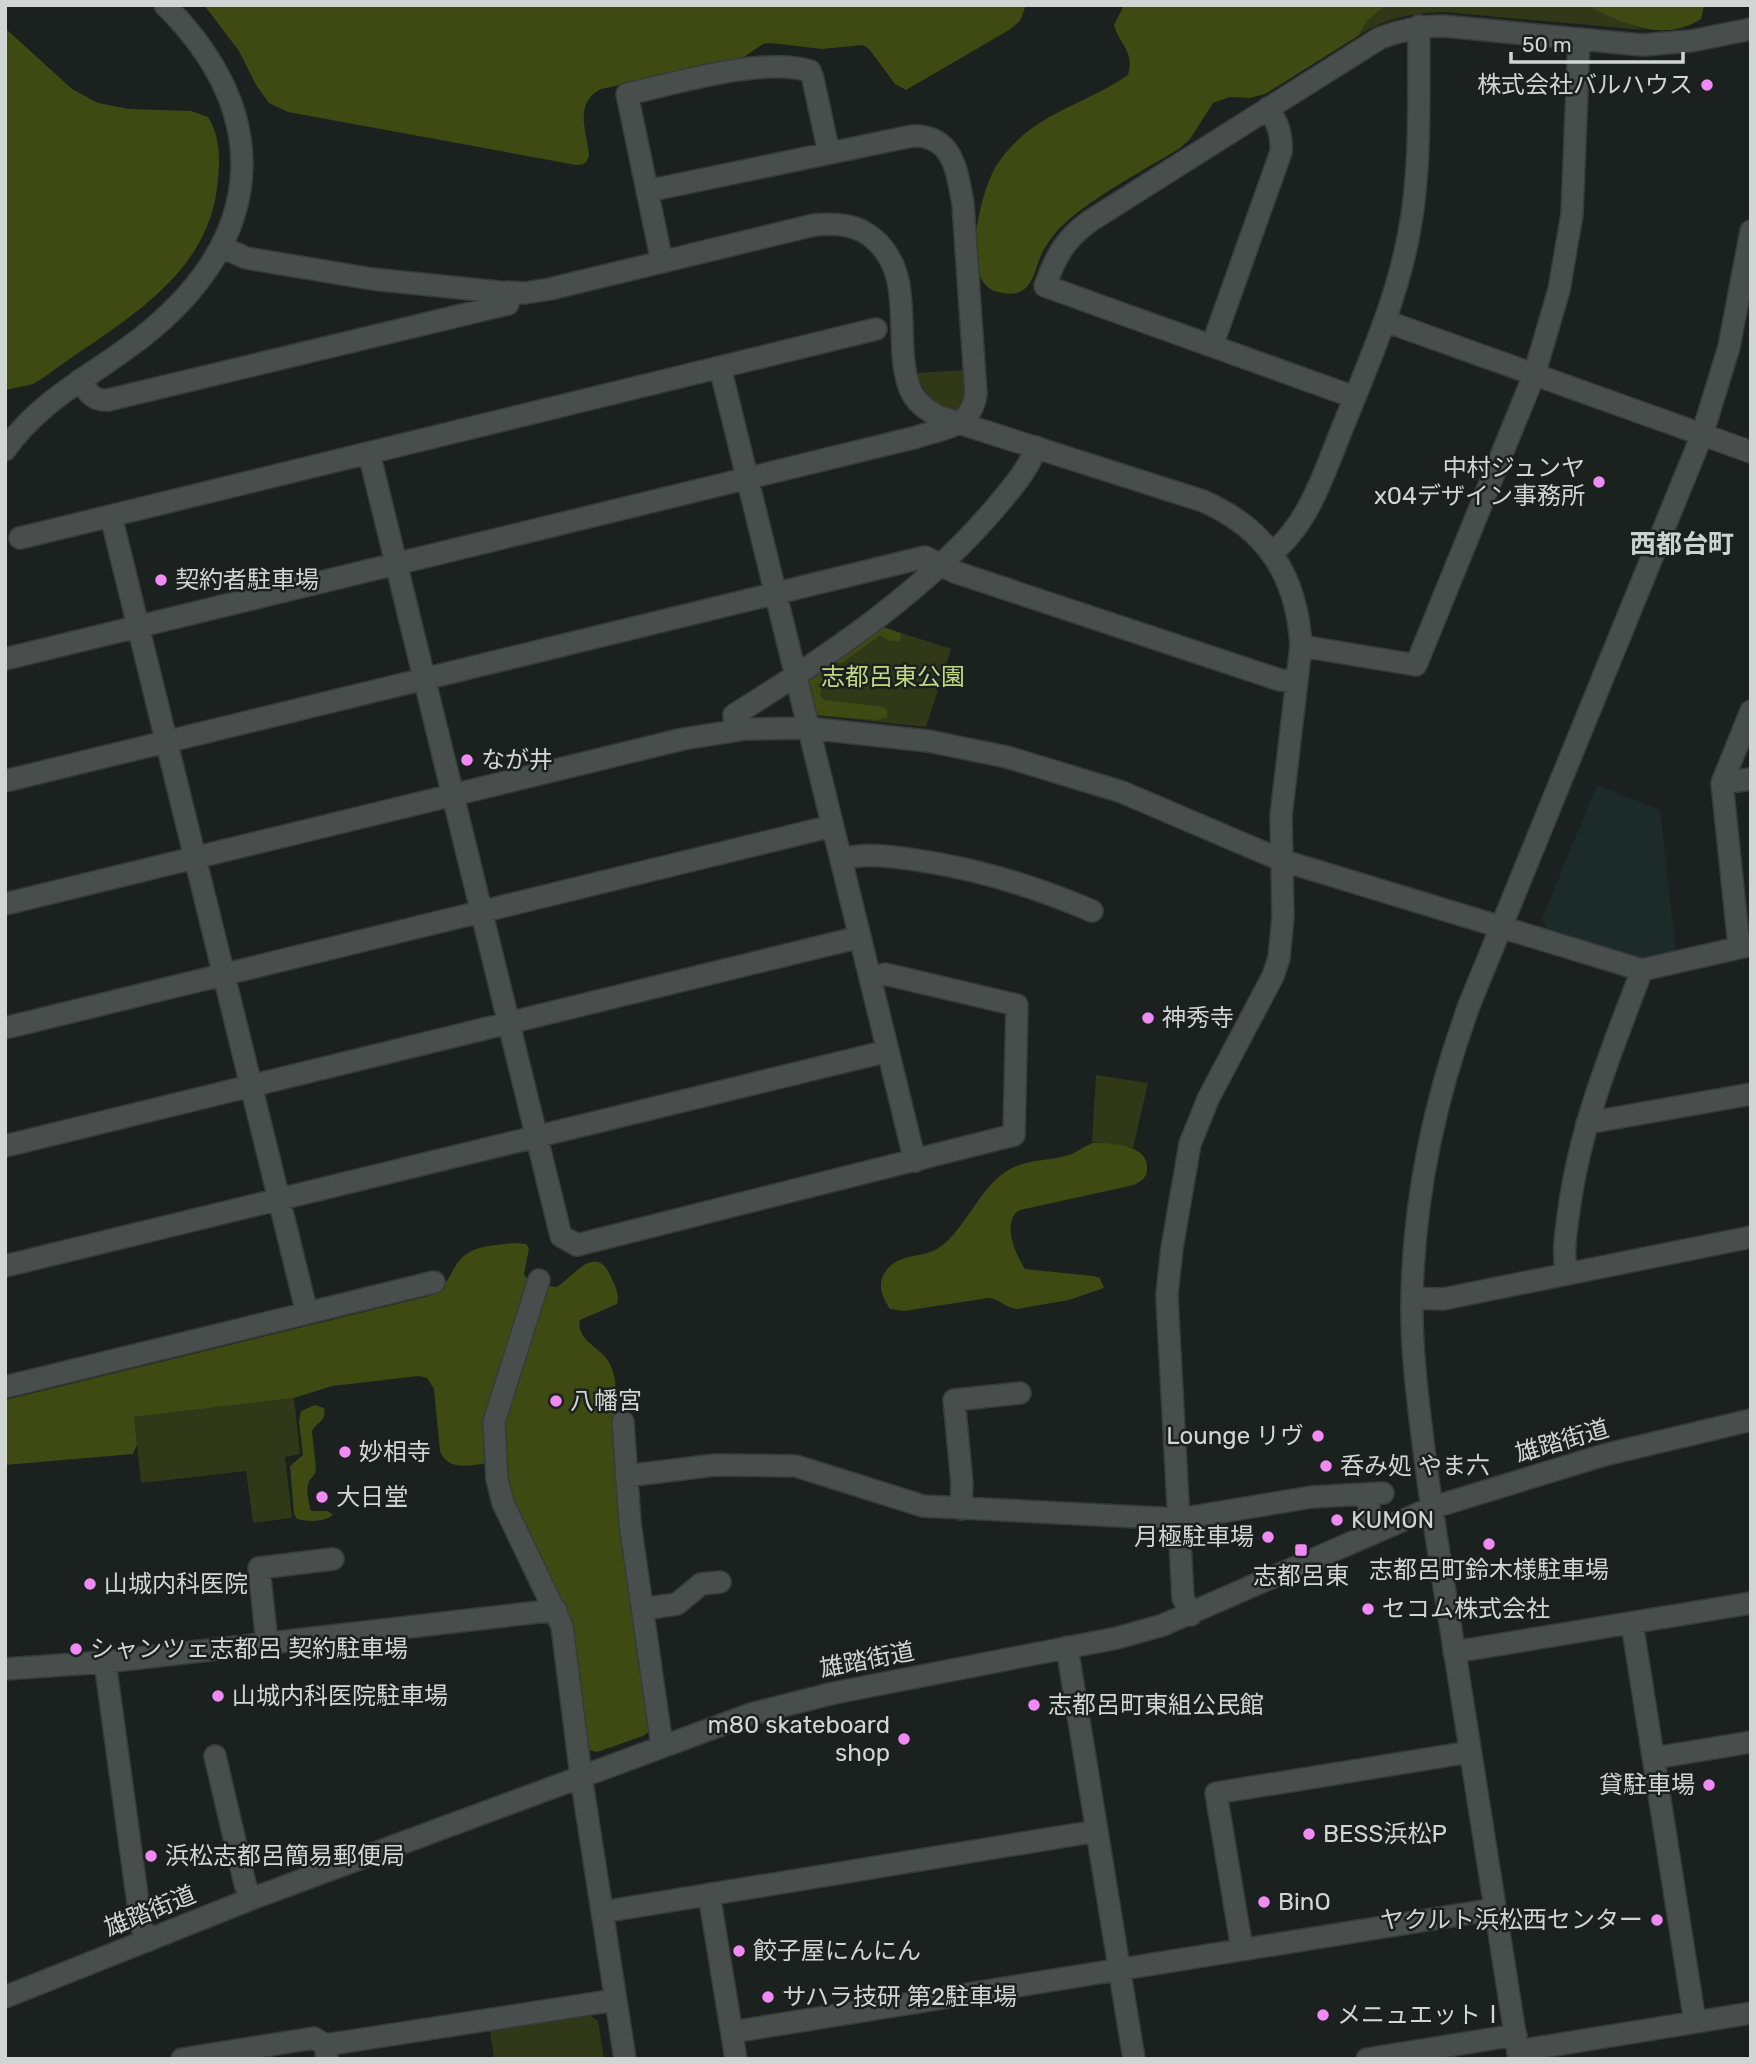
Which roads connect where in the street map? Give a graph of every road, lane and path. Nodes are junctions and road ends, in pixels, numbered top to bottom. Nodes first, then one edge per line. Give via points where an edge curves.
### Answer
1 (165, 5) edge
2 (1419, 26) junction
3 (1751, 29) edge
4 (1579, 39) junction
5 (1268, 108) junction
6 (829, 153) junction
7 (647, 191) junction
8 (1750, 242) edge
9 (222, 247) junction
10 (662, 262) junction
11 (508, 292) junction
12 (1385, 321) junction
13 (876, 329) dead end
14 (1212, 346) junction
15 (720, 367) junction
16 (1534, 375) junction
17 (80, 380) junction
18 (1354, 397) junction
19 (960, 423) junction
20 (1702, 435) junction
21 (1036, 447) junction
22 (5, 450) edge
23 (1751, 452) edge
24 (369, 453) junction
25 (747, 478) junction
26 (111, 516) junction
27 (20, 538) dead end
28 (1272, 553) junction
29 (396, 564) junction
30 (940, 564) junction
31 (775, 593) junction
32 (138, 627) junction
33 (1301, 646) junction
34 (5, 659) edge
35 (796, 676) junction
36 (424, 678) junction
37 (1297, 682) junction
38 (1751, 711) edge
39 (808, 728) junction
40 (736, 730) junction
41 (166, 741) junction
42 (1751, 779) edge
43 (5, 781) edge
44 (1722, 783) junction
45 (453, 795) junction
46 (832, 826) junction
47 (195, 858) junction
48 (841, 859) junction
49 (1281, 860) junction
50 (5, 904) edge
51 (1092, 911) dead end
52 (482, 912) junction
53 (1501, 928) junction
54 (860, 937) junction
55 (1745, 946) edge
56 (1643, 970) junction
57 (224, 975) junction
58 (870, 978) junction
59 (509, 1023) junction
60 (5, 1028) edge
61 (888, 1051) junction
62 (251, 1086) junction
63 (1751, 1094) edge
64 (1587, 1124) junction
65 (537, 1136) junction
66 (5, 1146) edge
67 (915, 1161) junction
68 (279, 1199) junction
69 (1751, 1237) edge
70 (5, 1266) edge
71 (1567, 1274) junction
72 (539, 1280) dead end
73 (434, 1282) dead end
74 (1412, 1298) junction
75 (307, 1313) junction
76 (5, 1387) edge
77 (1020, 1393) dead end
78 (1751, 1420) edge
79 (623, 1422) dead end
80 (626, 1476) junction
81 (1431, 1508) junction
82 (961, 1509) junction
83 (1371, 1517) dead end
84 (1179, 1519) junction
85 (333, 1559) dead end
86 (720, 1581) dead end
87 (1751, 1603) edge
88 (642, 1609) junction
89 (556, 1610) junction
90 (1191, 1615) junction
91 (1632, 1623) junction
92 (267, 1643) junction
93 (1067, 1647) junction
94 (1454, 1652) junction
95 (105, 1662) junction
96 (5, 1669) edge
97 (1751, 1742) edge
98 (663, 1746) junction
99 (1470, 1752) junction
100 (215, 1756) dead end
101 (1654, 1758) junction
102 (581, 1776) junction
103 (1097, 1832) junction
104 (709, 1894) junction
105 (251, 1899) junction
106 (1495, 1909) junction
107 (602, 1912) junction
108 (147, 1941) junction
109 (1242, 1949) junction
110 (1119, 1969) junction
111 (5, 1997) edge
112 (615, 2000) junction
113 (1751, 2013) edge
114 (1695, 2022) junction
115 (732, 2032) junction
116 (1518, 2048) edge
117 (326, 2052) edge
118 (182, 2059) edge
119 (625, 2059) edge
120 (736, 2059) edge
121 (1134, 2059) edge
122 (1367, 2059) edge

1 - 9 street via 214,66 238,127 240,192
2 - 4 street
2 - 5 street via 1380,38
2 - 12 street via 1415,186 1409,232
3 - 4 street via 1667,44
4 - 16 street via 1569,240
5 - 14 street via 1282,136 1281,152
5 - 14 street via 1076,231 1055,257 1045,286
6 - 7 street
6 - 7 street via 810,71 741,69 627,94
6 - 19 street via 927,135 948,152 963,204 976,394 969,415
7 - 10 street
8 - 20 street via 1729,347
9 - 11 street via 246,258 372,279
9 - 17 street via 202,279 172,311
10 - 11 street via 550,289
10 - 19 street via 814,225 852,226 869,234 883,247 898,280 911,391 921,406
11 - 17 street via 508,304 108,400 91,397
12 - 16 street
12 - 18 street
13 - 15 street
14 - 18 street
15 - 24 street
15 - 25 street
16 - 20 street
16 - 33 street via 1416,665
17 - 22 street via 48,402
18 - 28 street via 1310,504
19 - 21 street
19 - 25 street
20 - 23 street
20 - 53 street
21 - 28 street via 1213,505 1243,523
21 - 30 street via 1002,500
24 - 26 street
24 - 29 street
25 - 29 street
25 - 31 street
26 - 27 street
26 - 32 street
28 - 33 street via 1294,598
29 - 32 street
29 - 36 street
30 - 31 street via 919,558
30 - 35 street via 869,624
30 - 37 street via 1267,676
31 - 35 street
31 - 36 street
32 - 34 street
32 - 41 street
33 - 37 street
35 - 39 street
35 - 40 street via 734,715
36 - 41 street
36 - 45 street
37 - 49 street via 1281,816
38 - 44 street
39 - 40 street
39 - 46 street
39 - 49 street via 928,741 1046,767 1147,802
40 - 45 street via 683,738
41 - 43 street
41 - 47 street
42 - 44 street
44 - 55 street
45 - 47 street
45 - 52 street
46 - 48 street
46 - 52 street
47 - 50 street
47 - 57 street
48 - 51 street via 868,855 945,864 1020,883
48 - 54 street
49 - 53 street
49 - 84 street via 1279,958 1198,1121 1172,1248 1168,1317
52 - 57 street
52 - 59 street
53 - 56 street
53 - 74 street via 1457,1039 1435,1114 1417,1215
54 - 58 street
54 - 59 street
55 - 56 street
56 - 64 street
57 - 60 street
57 - 62 street
58 - 61 street
58 - 67 street via 885,974 1017,1004 1014,1135
59 - 62 street
59 - 65 street
61 - 65 street
61 - 67 street
62 - 66 street
62 - 68 street
63 - 64 street
64 - 71 street via 1565,1234
65 - 67 street via 561,1237 577,1245
65 - 68 street
68 - 70 street
68 - 75 street
69 - 71 street
71 - 74 street via 1443,1299
72 - 89 street via 498,1407 496,1479 503,1503
73 - 75 street
74 - 81 street via 1415,1380
75 - 76 street
77 - 82 street via 954,1400
78 - 81 street, 雄踏街道 via 1583,1461
79 - 80 street
80 - 82 street via 715,1465 796,1466 905,1502
80 - 88 street
81 - 90 street, 雄踏街道
81 - 94 street
82 - 84 street
83 - 84 street via 1374,1494 1312,1497
84 - 90 street via 1183,1598
85 - 92 street via 259,1568
86 - 88 street via 701,1584 677,1604
87 - 91 street
88 - 98 street
89 - 92 street
89 - 102 street via 565,1642
90 - 93 street, 雄踏街道 via 1140,1632
91 - 94 street
91 - 101 street
92 - 95 street
93 - 98 street, 雄踏街道 via 806,1699
93 - 103 street
94 - 99 street
95 - 96 street
95 - 108 street via 141,1925
97 - 101 street
98 - 102 street, 雄踏街道
99 - 106 street
99 - 109 street via 1216,1793
100 - 105 street
101 - 114 street
102 - 105 street, 雄踏街道
102 - 107 street
103 - 104 street
103 - 110 street
104 - 107 street
104 - 115 street
105 - 108 street, 雄踏街道
106 - 109 street
106 - 116 street
107 - 112 street
108 - 111 street, 雄踏街道
109 - 110 street
110 - 115 street
110 - 121 street
112 - 117 street
112 - 119 street
113 - 114 street
114 - 116 street
115 - 120 street
116 - 122 street
117 - 118 street via 314,2038

